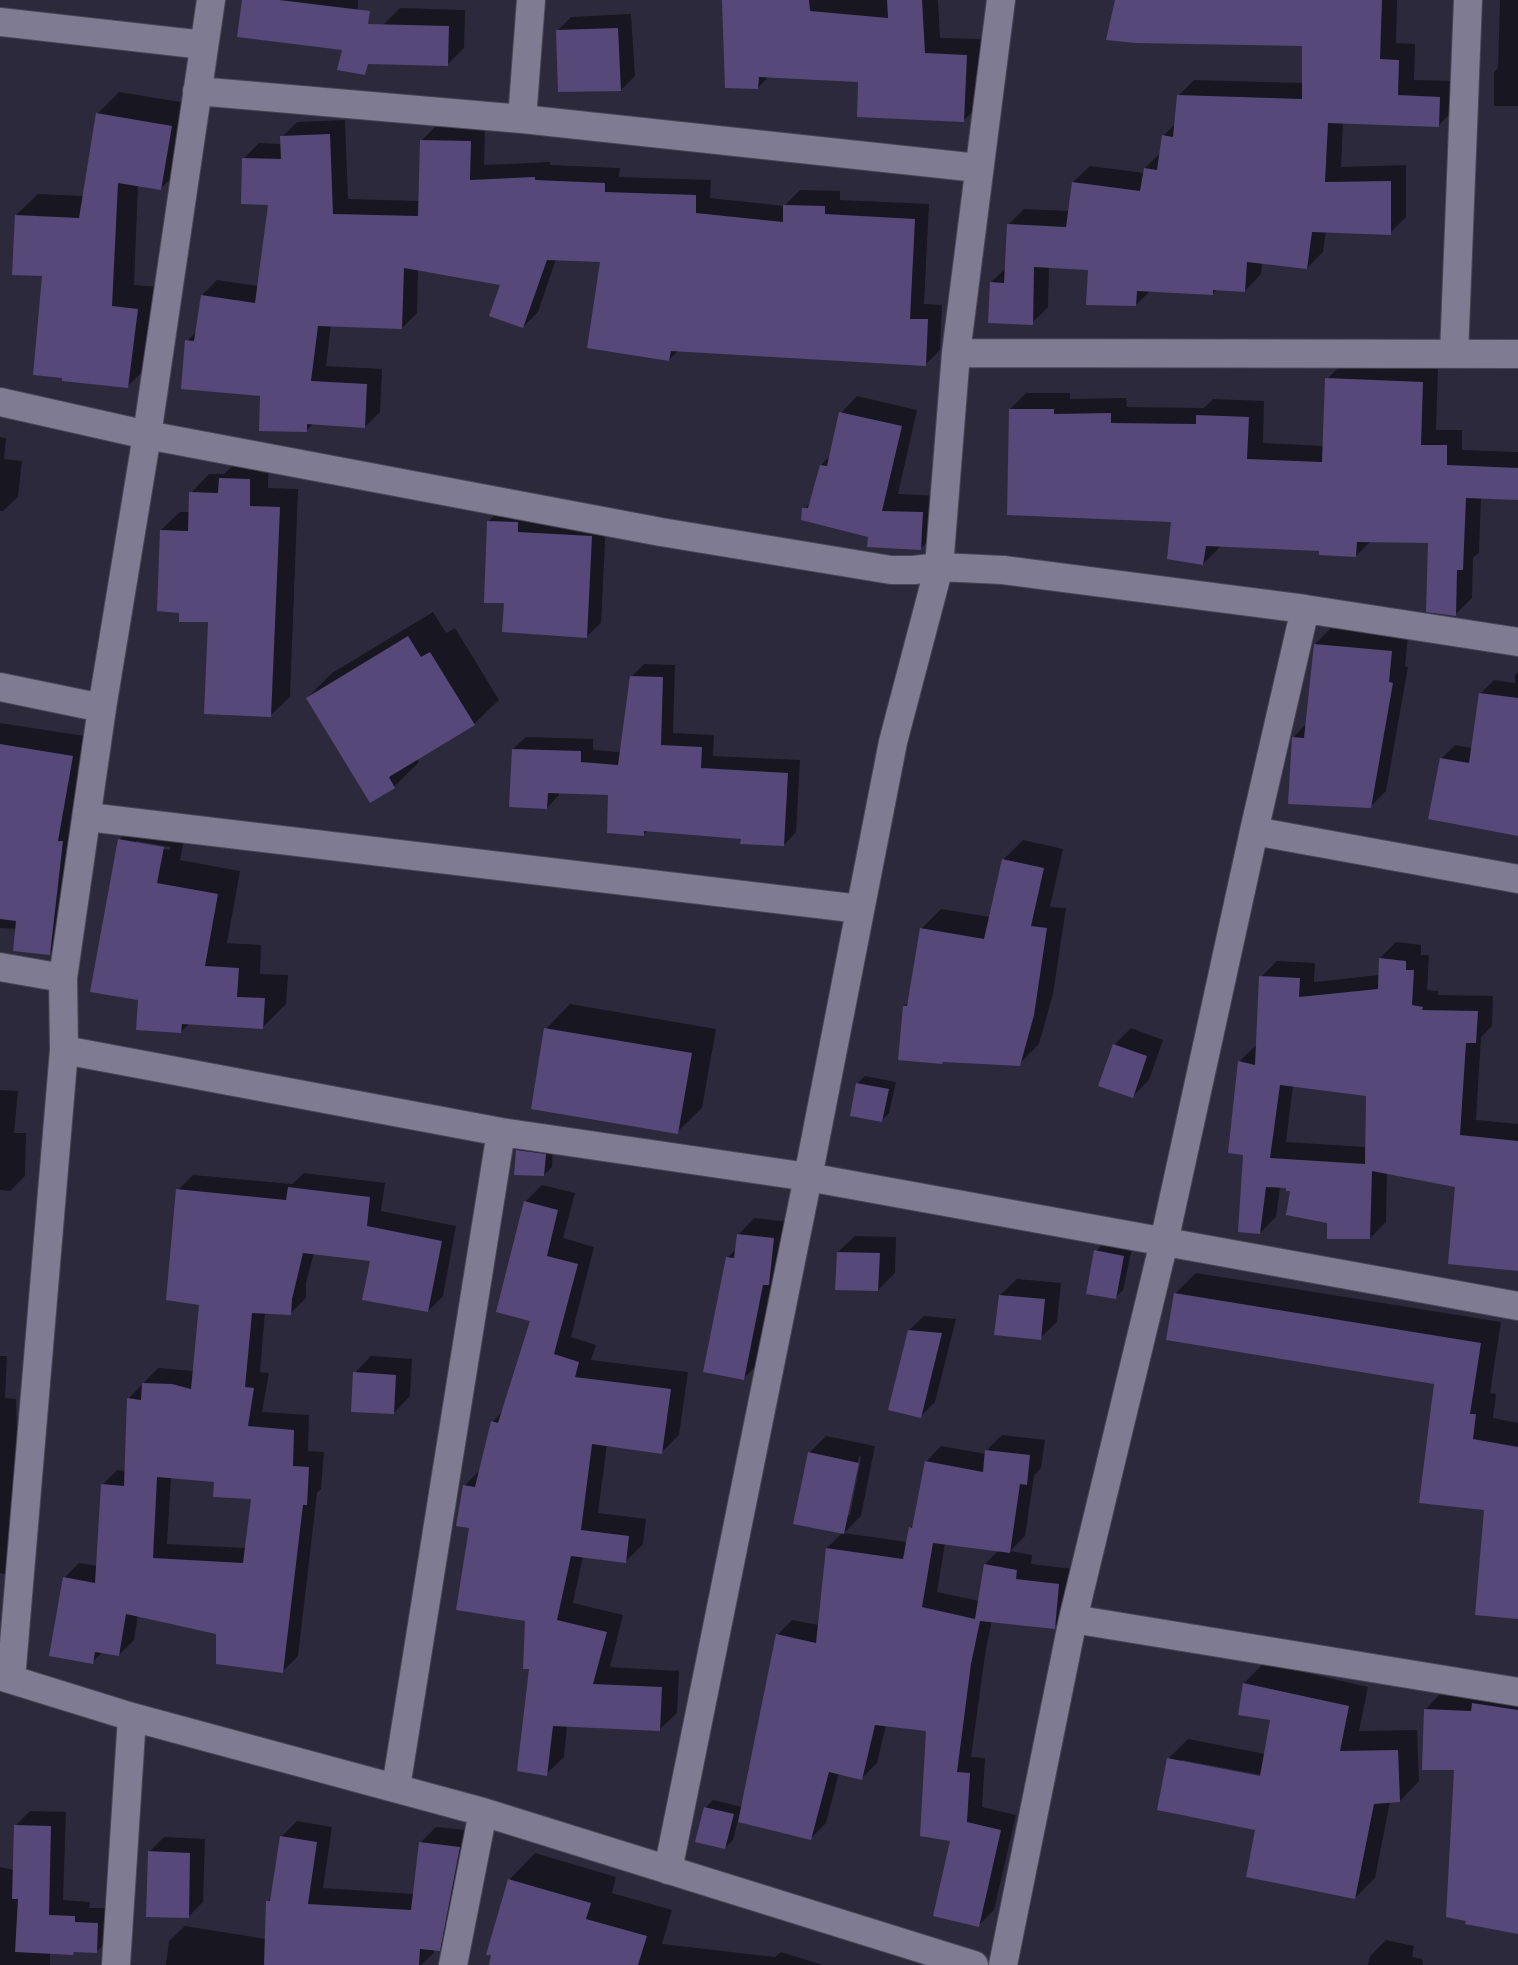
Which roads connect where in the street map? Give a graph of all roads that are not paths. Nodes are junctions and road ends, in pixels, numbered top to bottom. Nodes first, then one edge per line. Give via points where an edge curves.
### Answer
1 (211, 0) edge
2 (530, 0) edge
3 (1001, 0) edge
4 (1468, 0) edge
5 (0, 22) edge
6 (204, 45) junction
7 (197, 91) junction
8 (522, 119) junction
9 (978, 168) junction
10 (956, 353) junction
11 (1454, 354) junction
12 (1518, 354) edge
13 (0, 402) edge
14 (147, 435) junction
15 (939, 567) junction
16 (1305, 609) junction
17 (1518, 642) edge
18 (0, 687) edge
19 (102, 708) junction
20 (88, 817) junction
21 (1254, 831) junction
22 (1518, 879) edge
23 (860, 909) junction
24 (0, 967) edge
25 (63, 978) junction
26 (64, 1050) junction
27 (501, 1132) junction
28 (808, 1177) junction
29 (1164, 1242) junction
30 (1518, 1306) edge
31 (1073, 1619) junction
32 (6, 1677) edge
33 (1518, 1692) edge
34 (132, 1717) junction
35 (396, 1787) junction
36 (483, 1812) junction
37 (668, 1870) junction
38 (931, 1959) edge
39 (116, 1965) edge
40 (453, 1965) edge
41 (974, 1965) edge
42 (1003, 1965) edge

1 - 6 street
2 - 8 street
3 - 9 street
4 - 11 street
5 - 6 street
6 - 7 street
7 - 8 street
7 - 14 street
8 - 9 street
9 - 10 street
10 - 11 street
10 - 15 street
11 - 12 street
13 - 14 street
14 - 15 street via 670,534 891,570
14 - 19 street
15 - 16 street via 1003,570
15 - 23 street via 892,742
16 - 17 street
16 - 21 street
18 - 19 street
19 - 20 street
20 - 23 street
20 - 25 street
21 - 22 street
21 - 29 street
23 - 28 street
24 - 25 street
25 - 26 street
26 - 27 street
26 - 32 street
27 - 28 street
27 - 35 street
28 - 29 street
28 - 37 street
29 - 30 street
29 - 31 street
31 - 33 street
31 - 42 street
32 - 34 street
34 - 35 street
34 - 39 street
35 - 36 street
36 - 37 street
36 - 40 street
37 - 38 street
38 - 41 street

